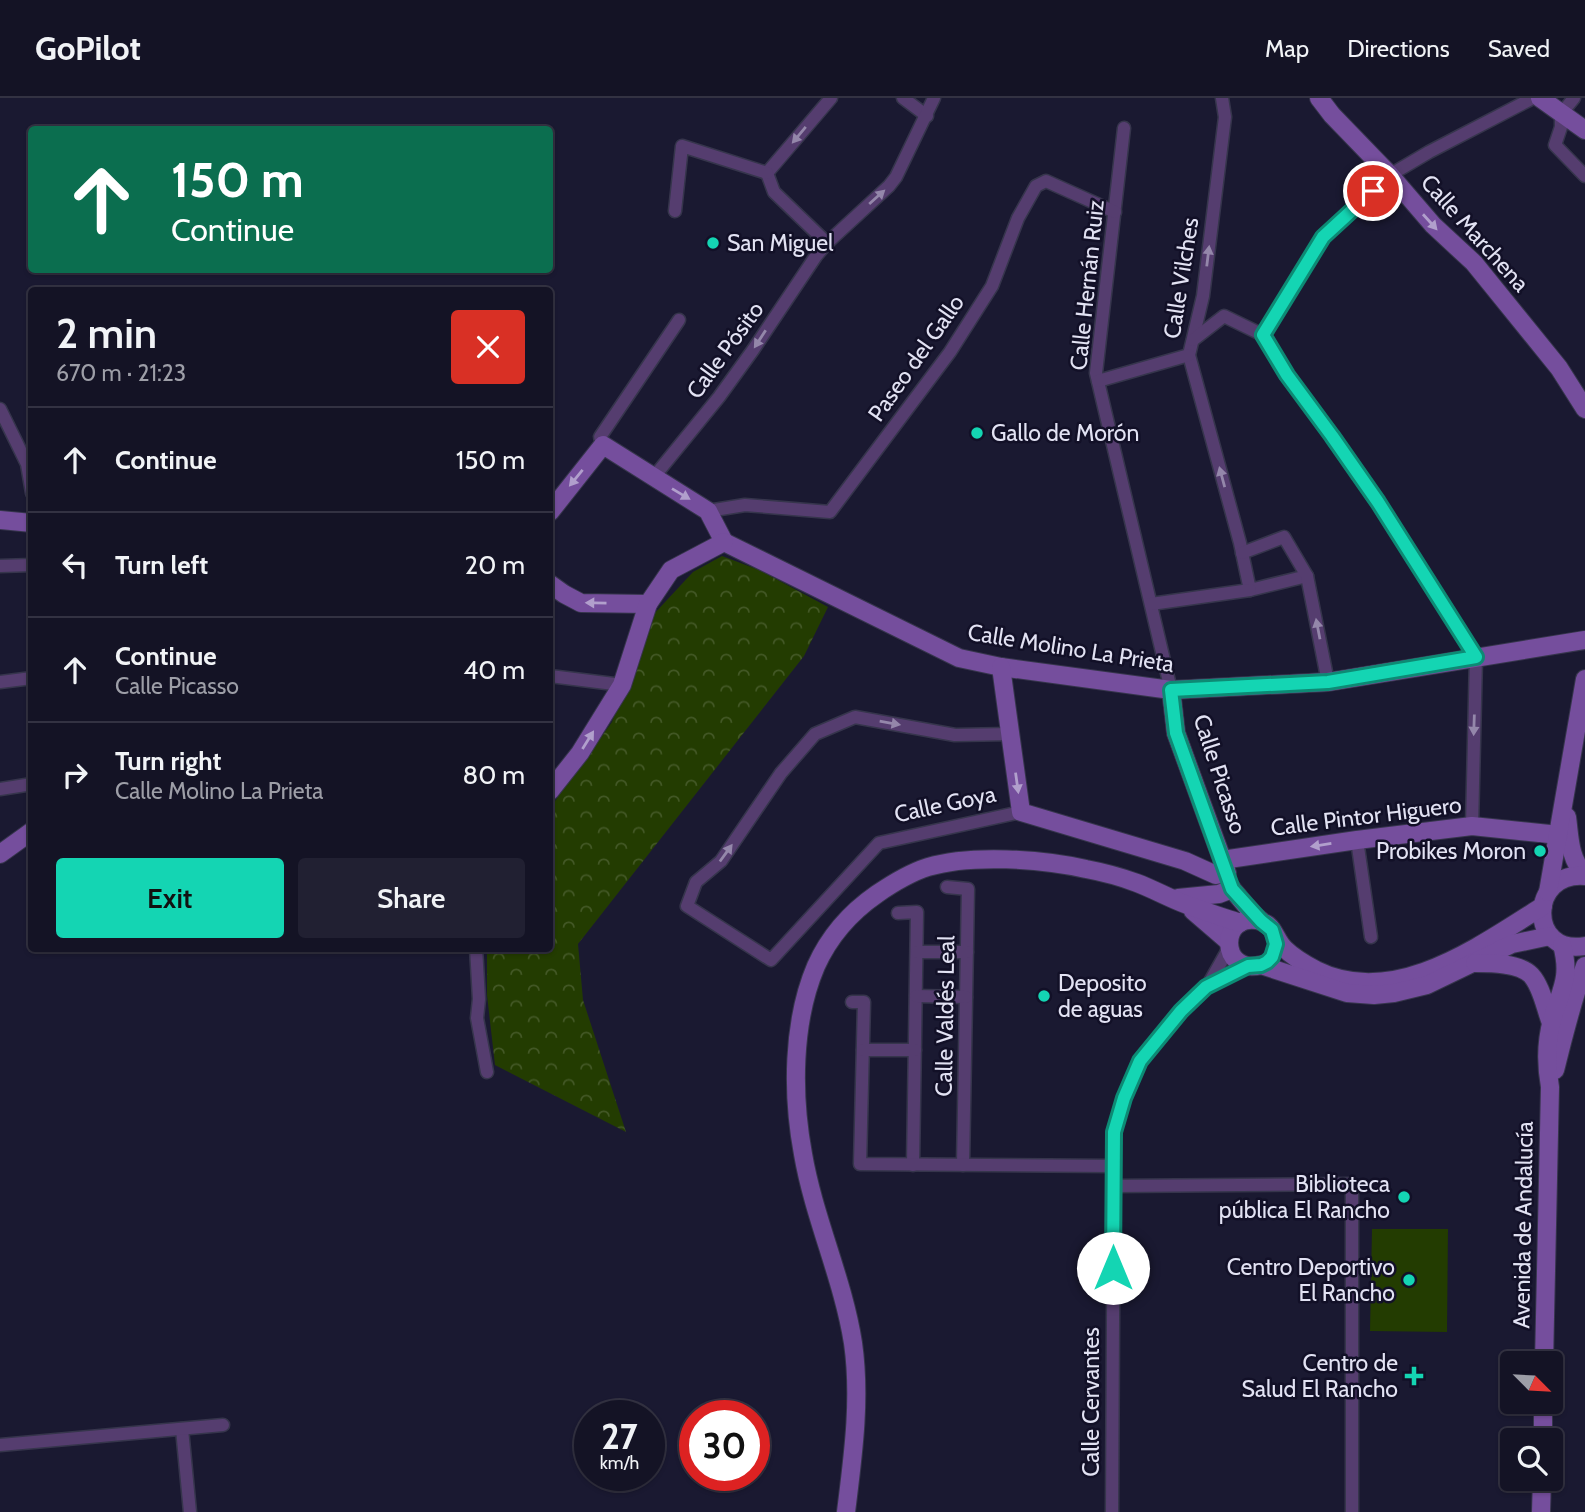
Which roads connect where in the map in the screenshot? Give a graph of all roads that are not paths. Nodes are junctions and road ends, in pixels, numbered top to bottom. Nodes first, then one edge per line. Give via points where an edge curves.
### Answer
1 (831, 98) edge
2 (903, 98) edge
3 (934, 98) edge
4 (1222, 98) edge
5 (1319, 98) edge
6 (1533, 98) edge
7 (1540, 98) edge
8 (1574, 98) edge
9 (1561, 114) junction
10 (927, 116) junction
11 (1124, 128) dead end
12 (1585, 130) edge
13 (767, 173) junction
14 (1390, 175) junction
15 (1585, 176) edge
16 (675, 211) dead end
17 (1115, 212) junction
18 (827, 243) junction
19 (680, 320) dead end
20 (1263, 335) junction
21 (1193, 340) junction
22 (1189, 355) junction
23 (1098, 381) junction
24 (0, 409) edge
25 (1585, 409) edge
26 (15, 439) junction
27 (603, 445) junction
28 (28, 451) edge
29 (28, 470) edge
30 (653, 478) junction
31 (553, 508) edge
32 (708, 511) junction
33 (0, 520) edge
34 (28, 523) edge
35 (724, 542) junction
36 (1241, 548) junction
37 (28, 565) edge
38 (0, 566) edge
39 (1307, 576) junction
40 (553, 586) edge
41 (1250, 590) junction
42 (648, 604) junction
43 (1151, 604) junction
44 (1585, 640) edge
45 (1476, 657) junction
46 (1001, 667) junction
47 (553, 676) edge
48 (28, 678) edge
49 (1585, 679) edge
50 (0, 682) edge
51 (1328, 682) junction
52 (622, 685) junction
53 (1171, 690) junction
54 (1010, 734) junction
55 (28, 785) edge
56 (553, 787) edge
57 (0, 789) edge
58 (1021, 812) junction
59 (1472, 825) junction
60 (1564, 832) junction
61 (28, 834) edge
62 (1357, 840) junction
63 (1585, 842) edge
64 (0, 854) edge
65 (1227, 874) junction
66 (1585, 876) edge
67 (947, 887) dead end
68 (1546, 899) junction
69 (1179, 902) junction
70 (898, 913) dead end
71 (1261, 921) junction
72 (1233, 932) junction
73 (1275, 937) junction
74 (1371, 937) dead end
75 (1556, 940) junction
76 (1585, 946) edge
77 (477, 952) edge
78 (917, 952) junction
79 (967, 952) junction
80 (1475, 962) junction
81 (1254, 966) junction
82 (1585, 966) edge
83 (1206, 987) junction
84 (916, 996) junction
85 (966, 997) junction
86 (852, 1002) dead end
87 (1551, 1023) junction
88 (863, 1050) junction
89 (915, 1050) junction
90 (487, 1072) dead end
91 (1550, 1087) junction
92 (913, 1165) junction
93 (963, 1166) junction
94 (1113, 1166) junction
95 (1113, 1186) junction
96 (1544, 1351) edge
97 (223, 1425) dead end
98 (182, 1429) junction
99 (0, 1445) edge
100 (1542, 1491) edge
101 (190, 1512) edge
102 (846, 1512) edge
103 (1112, 1512) edge
104 (1352, 1512) edge
105 (1541, 1512) edge

1 -> 13 street
2 - 10 street
3 - 10 street, Calle Pósito
21 -> 4 street, Calle Vilches via 1203,296 1225,117
5 - 14 street, Calle Marchena
6 - 14 street
7 - 9 street
8 - 9 street
9 - 12 street
9 - 15 street via 1555,145
18 -> 10 street, Calle Pósito via 889,186
11 - 17 street, Calle Hernán Ruiz
13 - 16 street via 682,146
13 - 18 street via 774,192
14 - 20 street via 1323,237
14 -> 25 street, Calle Marchena via 1474,263 1559,368
17 - 23 street, Calle Hernán Ruiz
17 - 32 street, Paseo del Gallo via 1046,181 1036,186 1018,218 992,286 950,352 830,512 745,505
18 -> 30 street, Calle Pósito via 719,397
19 - 27 street via 600,438
20 - 21 street via 1224,316
20 - 45 street via 1378,502
21 - 22 street, Calle Vilches
22 - 23 street
36 -> 22 street, Calle Vilches
23 - 43 street, Calle Hernán Ruiz
24 - 26 street
26 - 28 street
26 - 29 street
27 - 30 street
27 -> 31 street
30 -> 32 street
32 - 35 street
33 - 34 street
35 - 42 street via 671,570
35 - 46 street, Calle Molino La Prieta via 958,658
36 - 39 street via 1284,537
36 - 41 street, Calle Vilches
37 - 38 street
39 - 41 street
51 -> 39 street
42 -> 40 street via 581,603
41 - 43 street
42 - 52 street
43 - 53 street, Calle Hernán Ruiz
44 - 45 street
45 - 51 street, Calle Molino La Prieta
45 -> 59 street
46 - 53 street, Calle Molino La Prieta
46 - 54 street
47 - 52 street
48 - 50 street
49 - 60 street via 1564,803
51 - 53 street, Calle Molino La Prieta
56 -> 52 street
53 - 65 street, Calle Picasso via 1176,733
54 -> 58 street
58 -> 54 street, Calle Goya via 879,843 771,960 687,906 696,882 721,861 781,773 815,734 855,717 955,735
55 - 57 street
58 - 65 street, Calle Goya via 1185,861 1216,876
59 - 60 street, Calle Pintor Higuero
59 - 62 street, Calle Pintor Higuero
60 - 63 street
60 - 66 street via 1576,866
60 - 68 street
61 - 64 street
62 -> 65 street, Calle Pintor Higuero
62 - 74 street
65 - 69 street, Calle Pintor Higuero via 1219,894
65 - 71 street
65 - 72 street
66 - 68 street via 1563,878
67 - 79 street, Calle Valdés Leal via 968,889
68 - 73 street via 1479,946 1407,977 1374,983 1328,975 1305,964
68 - 75 street, Avenida de Andalucía via 1544,926
69 - 72 street
69 - 102 street via 1135,882 1084,868 984,859 930,866 870,899 839,929 816,966 799,1033 797,1112 812,1194 853,1343 856,1410
70 - 78 street via 917,912
71 - 72 street via 1251,919
71 - 73 street
72 - 81 street via 1236,960
72 - 83 street, Calle Cervantes
73 - 81 street via 1272,957
75 - 76 street via 1572,947
75 - 80 street via 1512,944
75 - 87 street, Avenida de Andalucía via 1567,971
77 - 90 street via 477,1018
78 - 79 street
78 - 84 street
79 - 85 street, Calle Valdés Leal
80 - 81 street via 1427,985 1374,995 1347,993
80 - 87 street via 1500,963 1531,975
81 - 83 street, Calle Cervantes
82 - 91 street, Avenida de Andalucía
83 - 94 street, Calle Cervantes via 1140,1061 1114,1132
84 - 85 street
84 - 89 street
85 - 93 street, Calle Valdés Leal
86 - 88 street via 864,1002
87 - 91 street, Avenida de Andalucía via 1546,1065
88 - 89 street
88 - 92 street via 860,1164
89 - 92 street
91 - 96 street, Avenida de Andalucía
92 - 93 street
93 - 94 street
94 - 95 street, Calle Cervantes
95 - 103 street, Calle Cervantes
95 - 104 street via 1352,1184
97 - 98 street
98 - 99 street
98 - 101 street
100 - 105 street

